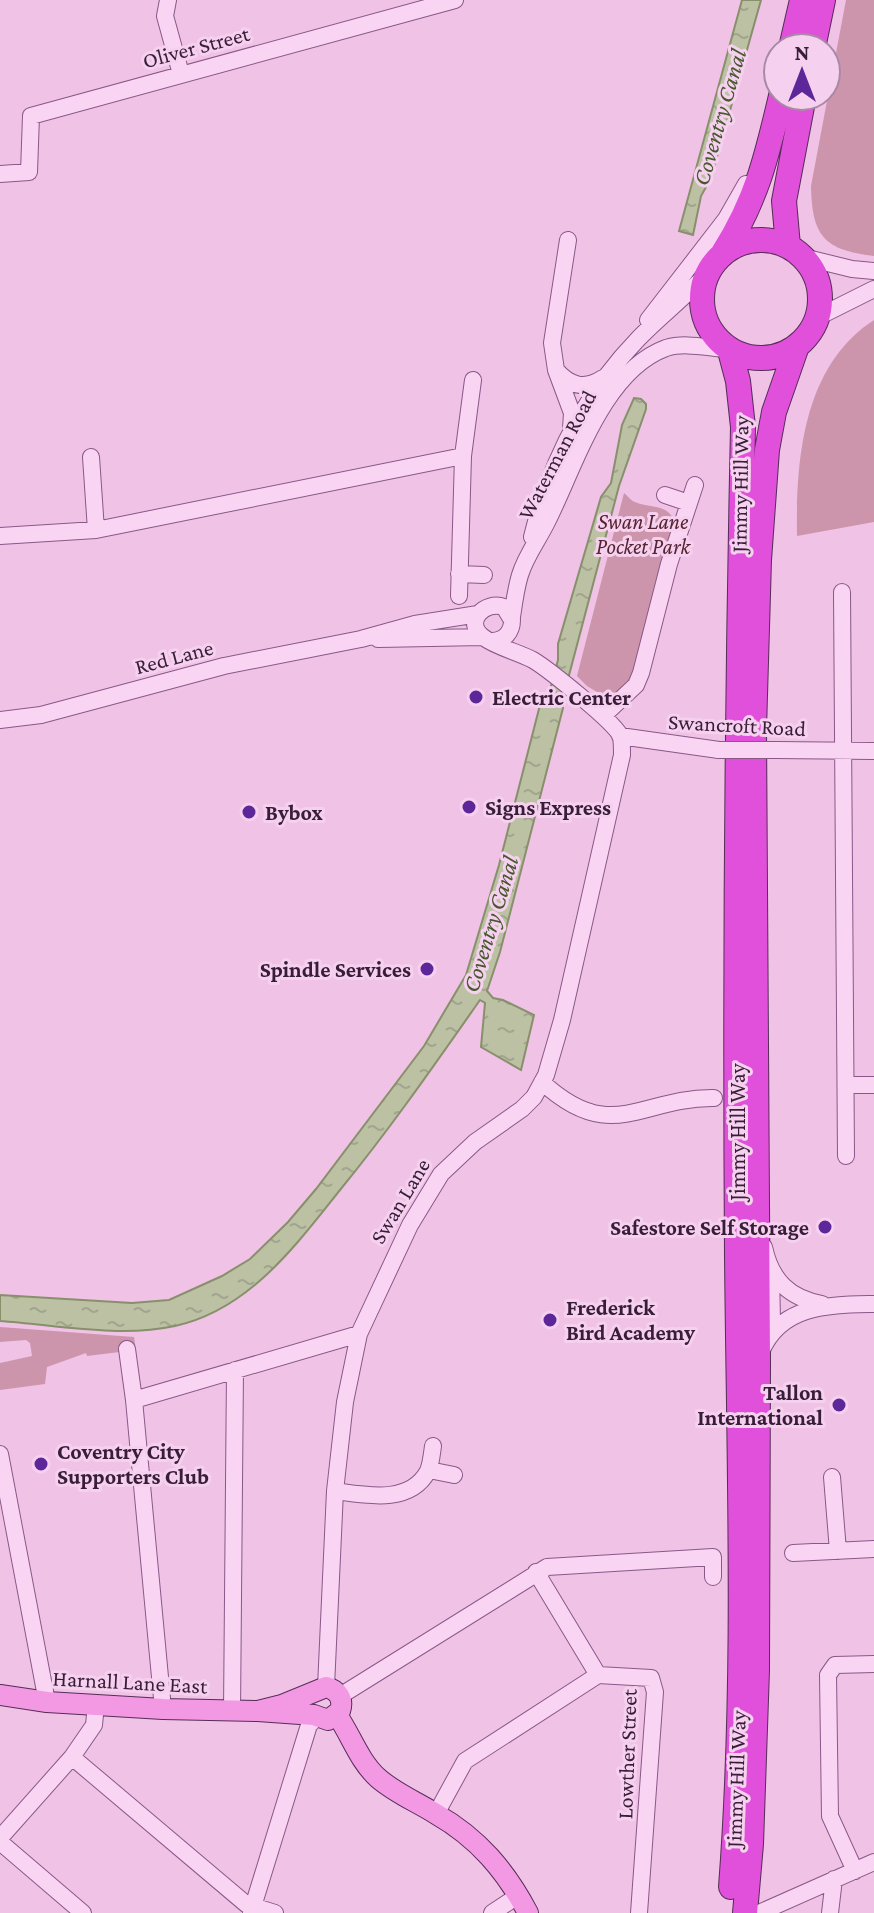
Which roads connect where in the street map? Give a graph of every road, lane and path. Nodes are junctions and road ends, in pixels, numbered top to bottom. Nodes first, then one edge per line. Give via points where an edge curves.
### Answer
1 (168, 0) edge
2 (455, 0) edge
3 (802, 0) edge
4 (823, 0) edge
5 (795, 32) edge
6 (816, 32) edge
7 (181, 74) junction
8 (772, 112) edge
9 (774, 112) edge
10 (801, 112) edge
11 (0, 174) edge
12 (568, 240) dead end
13 (792, 243) junction
14 (720, 256) junction
15 (874, 271) edge
16 (874, 289) edge
17 (818, 317) junction
18 (797, 346) junction
19 (728, 350) junction
20 (624, 354) junction
21 (556, 370) junction
22 (609, 373) junction
23 (627, 375) junction
24 (473, 380) dead end
25 (564, 394) junction
26 (586, 406) junction
27 (571, 431) junction
28 (463, 456) junction
29 (91, 457) dead end
30 (695, 485) dead end
31 (665, 495) dead end
32 (689, 503) junction
33 (96, 530) junction
34 (0, 536) edge
35 (527, 558) junction
36 (459, 574) junction
37 (484, 575) dead end
38 (520, 575) junction
39 (842, 592) dead end
40 (459, 596) dead end
41 (485, 609) junction
42 (512, 618) junction
43 (361, 639) junction
44 (488, 639) junction
45 (538, 664) junction
46 (603, 716) junction
47 (0, 720) edge
48 (620, 736) junction
49 (842, 751) junction
50 (874, 751) edge
51 (542, 1082) junction
52 (846, 1085) junction
53 (874, 1085) edge
54 (714, 1098) dead end
55 (846, 1156) dead end
56 (756, 1206) junction
57 (771, 1270) junction
58 (874, 1304) edge
59 (827, 1305) junction
60 (359, 1334) junction
61 (127, 1349) dead end
62 (762, 1351) junction
63 (235, 1370) junction
64 (134, 1400) junction
65 (433, 1446) dead end
66 (0, 1454) edge
67 (429, 1470) junction
68 (454, 1475) dead end
69 (832, 1477) dead end
70 (335, 1491) junction
71 (874, 1549) edge
72 (838, 1551) junction
73 (793, 1553) dead end
74 (536, 1572) junction
75 (713, 1577) dead end
76 (874, 1664) edge
77 (598, 1675) junction
78 (0, 1695) edge
79 (47, 1702) junction
80 (96, 1704) junction
81 (324, 1704) junction
82 (163, 1709) junction
83 (232, 1712) junction
84 (72, 1757) junction
85 (436, 1814) junction
86 (0, 1840) edge
87 (874, 1862) edge
88 (855, 1871) junction
89 (834, 1879) junction
90 (524, 1904) edge
91 (252, 1910) edge
92 (81, 1912) edge
93 (275, 1913) edge
94 (492, 1913) edge
95 (639, 1913) edge
96 (729, 1913) edge
97 (755, 1913) edge
98 (830, 1913) edge

1 - 7 street via 165,16
2 - 7 street, Oliver Street
3 - 5 highway
4 - 6 highway
7 - 11 street, Oliver Street via 31,116 29,172
8 - 20 street via 742,194
9 - 14 highway via 756,190
10 - 13 highway via 784,201
12 - 21 street, Waterman Road via 552,343
13 - 14 highway via 759,240
13 - 15 street via 852,269
13 - 17 highway via 819,284
14 - 19 highway via 702,291 702,311
14 - 20 street, Waterman Road
16 - 17 street
17 - 18 highway
18 - 19 highway via 770,358
18 - 56 highway, Jimmy Hill Way via 767,450 759,560 754,729
19 - 23 street, Waterman Road via 668,348
19 - 96 highway, Jimmy Hill Way via 743,427 736,816 740,1614
20 - 22 street, Waterman Road
21 - 22 street, Waterman Road via 579,386 592,385
21 - 25 street, Waterman Road
22 - 26 street, Waterman Road
23 - 26 street, Waterman Road via 602,400
23 - 35 street, Waterman Road via 588,433
24 - 28 street
25 - 26 street, Waterman Road
25 - 27 street, Waterman Road via 572,413
26 - 27 street, Waterman Road
27 - 35 street, Waterman Road via 539,508
28 - 33 street
28 - 36 street
29 - 33 street
30 - 32 street
31 - 32 street
32 - 46 street via 641,673 636,685
33 - 34 street
35 - 38 street, Waterman Road
36 - 37 street
36 - 40 street
38 - 41 street, Waterman Road
38 - 42 street, Waterman Road
39 - 49 street
41 - 42 street via 504,607
41 - 43 street, Red Lane
41 - 44 street via 476,627
42 - 44 street via 504,638
42 - 45 street
43 - 44 street, Red Lane
43 - 47 street, Red Lane via 249,660 41,715
44 - 45 street
45 - 46 street
46 - 48 street
48 - 49 street, Swancroft Road, bridge via 719,750
48 - 51 street, Swan Lane via 620,765 559,1032
49 - 50 street, Swancroft Road
49 - 52 street
51 - 54 street via 585,1110 614,1115
51 - 60 street, Swan Lane via 522,1109 445,1168 410,1225
52 - 53 street
52 - 55 street
56 - 57 street
56 - 62 highway, Jimmy Hill Way
57 - 59 street via 793,1294
57 - 62 street via 772,1321
58 - 59 street
59 - 62 street via 795,1314 777,1327
60 - 63 street
60 - 70 street, Swan Lane
61 - 64 street
62 - 97 highway, Jimmy Hill Way via 751,1844
63 - 64 street
63 - 83 street
64 - 82 street
65 - 67 street
66 - 79 street
67 - 68 street
67 - 70 street via 392,1496
69 - 72 street
70 - 81 street, Swan Lane
71 - 72 street
72 - 73 street
74 - 75 street via 547,1567 713,1557
74 - 77 street
74 - 81 street
76 - 88 street via 835,1665 828,1675 830,1816
77 - 85 street, Lowther Street via 465,1761
77 - 95 street, Lowther Street via 651,1678 655,1692
78 - 79 main road, Harnall Lane East
79 - 80 main road, Harnall Lane East
80 - 82 main road, Harnall Lane East
80 - 84 street via 94,1725
81 - 83 main road, Harnall Lane East
81 - 85 main road via 376,1776
81 - 91 street via 309,1725
82 - 83 main road, Harnall Lane East
84 - 86 street
84 - 91 street
85 - 90 main road via 479,1844
86 - 92 street
87 - 88 street
88 - 89 street
89 - 97 street
89 - 98 street
90 - 94 street
91 - 93 street

